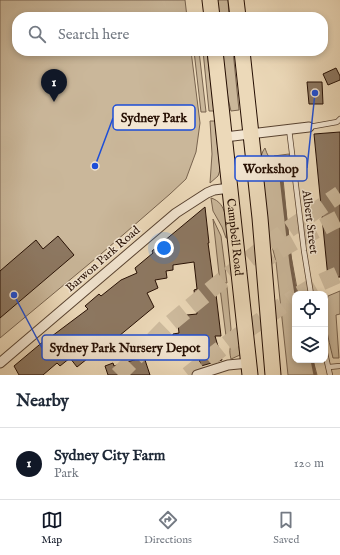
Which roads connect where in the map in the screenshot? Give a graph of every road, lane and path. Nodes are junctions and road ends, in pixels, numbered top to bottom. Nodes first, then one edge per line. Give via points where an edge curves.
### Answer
1 (210, 0) edge
2 (236, 0) edge
3 (211, 12) edge
4 (237, 12) edge
5 (216, 56) edge
6 (243, 56) edge
7 (340, 120) edge
8 (309, 128) joint
9 (289, 129) junction
10 (251, 134) junction
11 (225, 137) junction
12 (230, 188) junction
13 (311, 291) edge
14 (328, 362) edge
15 (0, 363) edge
16 (329, 366) junction
17 (340, 366) edge
18 (250, 369) edge
19 (197, 375) edge
20 (273, 375) edge
21 (330, 375) edge

1 - 3 main road
2 - 4 main road
5 - 11 main road, Campbell Road
6 - 10 main road, Campbell Road
7 - 8 lane
8 - 9 street
9 - 10 street
9 - 13 lane, Albert Street
10 - 11 street
10 - 20 main road, Campbell Road
11 - 12 main road, Campbell Road
12 - 15 street, Barwon Park Road via 214,190 176,213
12 - 18 main road, Campbell Road
14 - 16 lane
16 - 17 lane
16 - 21 lane
18 - 19 street via 228,365

